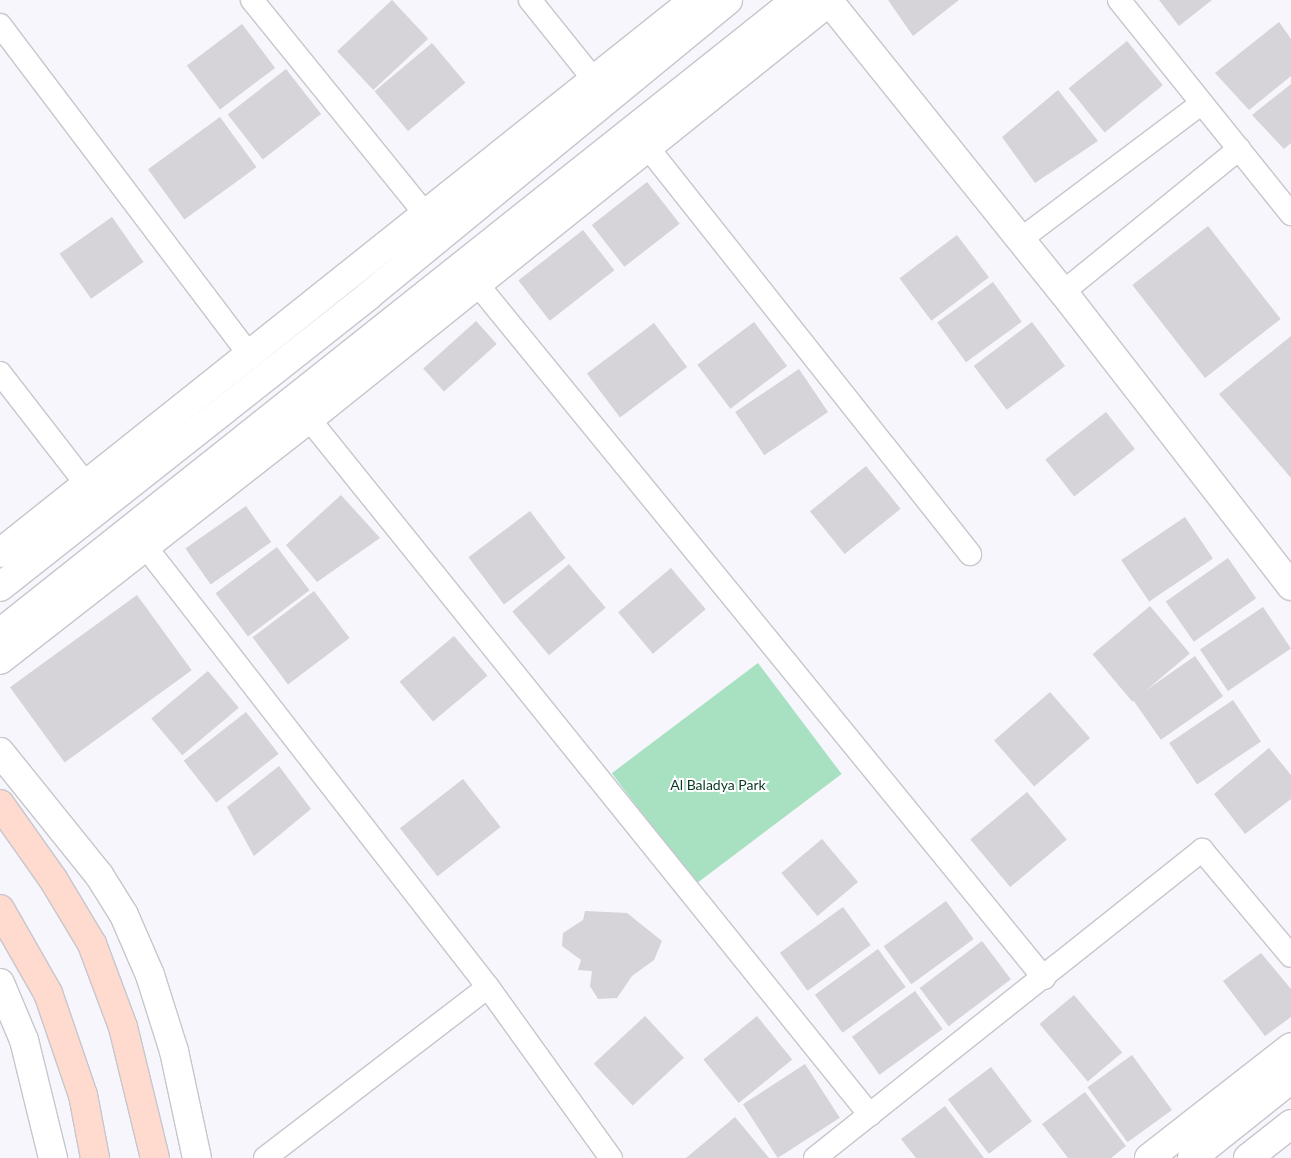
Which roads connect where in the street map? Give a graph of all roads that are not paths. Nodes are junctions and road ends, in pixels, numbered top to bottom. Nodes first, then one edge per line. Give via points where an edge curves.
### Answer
1 (252, 0) edge
2 (530, 0) edge
3 (694, 0) edge
4 (728, 0) edge
5 (796, 0) edge
6 (830, 0) edge
7 (1119, 0) edge
8 (0, 25) edge
9 (594, 80) junction
10 (1202, 102) junction
11 (649, 149) junction
12 (1239, 149) junction
13 (1287, 200) edge
14 (425, 214) junction
15 (1020, 240) junction
16 (478, 285) junction
17 (1063, 292) junction
18 (251, 357) junction
19 (0, 373) edge
20 (309, 419) junction
21 (86, 484) junction
22 (145, 546) junction
23 (0, 553) edge
24 (970, 554) dead end
25 (1291, 586) edge
26 (0, 587) edge
27 (0, 633) edge
28 (0, 660) edge
29 (0, 752) edge
30 (0, 804) edge
31 (0, 909) edge
32 (1291, 956) edge
33 (1044, 978) junction
34 (0, 983) edge
35 (488, 987) junction
36 (1291, 1047) edge
37 (1291, 1079) edge
38 (870, 1115) junction
39 (1291, 1124) edge
40 (53, 1158) edge
41 (95, 1158) edge
42 (156, 1158) edge
43 (197, 1158) edge
44 (265, 1158) edge
45 (611, 1158) edge
46 (815, 1158) edge
47 (1149, 1158) edge
48 (1192, 1158) edge
49 (1248, 1158) edge

1 - 14 street
2 - 9 street
3 - 9 main road
4 - 26 main road via 368,296
5 - 27 main road
6 - 11 main road
6 - 15 main road
7 - 10 street
8 - 18 street
9 - 14 main road
10 - 12 street
10 - 15 street
11 - 16 main road
11 - 24 street
12 - 13 street
12 - 17 street
14 - 18 main road
15 - 17 main road
16 - 20 main road
16 - 33 street
17 - 25 main road
18 - 21 main road
19 - 21 street
20 - 22 main road
20 - 38 street
21 - 23 main road
22 - 28 main road
22 - 35 street
29 - 43 main road via 99,875 124,916 150,975 174,1051
30 - 42 main road via 92,944 123,1027
31 - 41 main road via 48,993 83,1095
32 - 33 street via 1202,850
33 - 38 street
34 - 40 main road via 24,1040
35 - 44 street
35 - 45 street
36 - 47 main road
37 - 48 main road
38 - 46 street
39 - 49 main road

